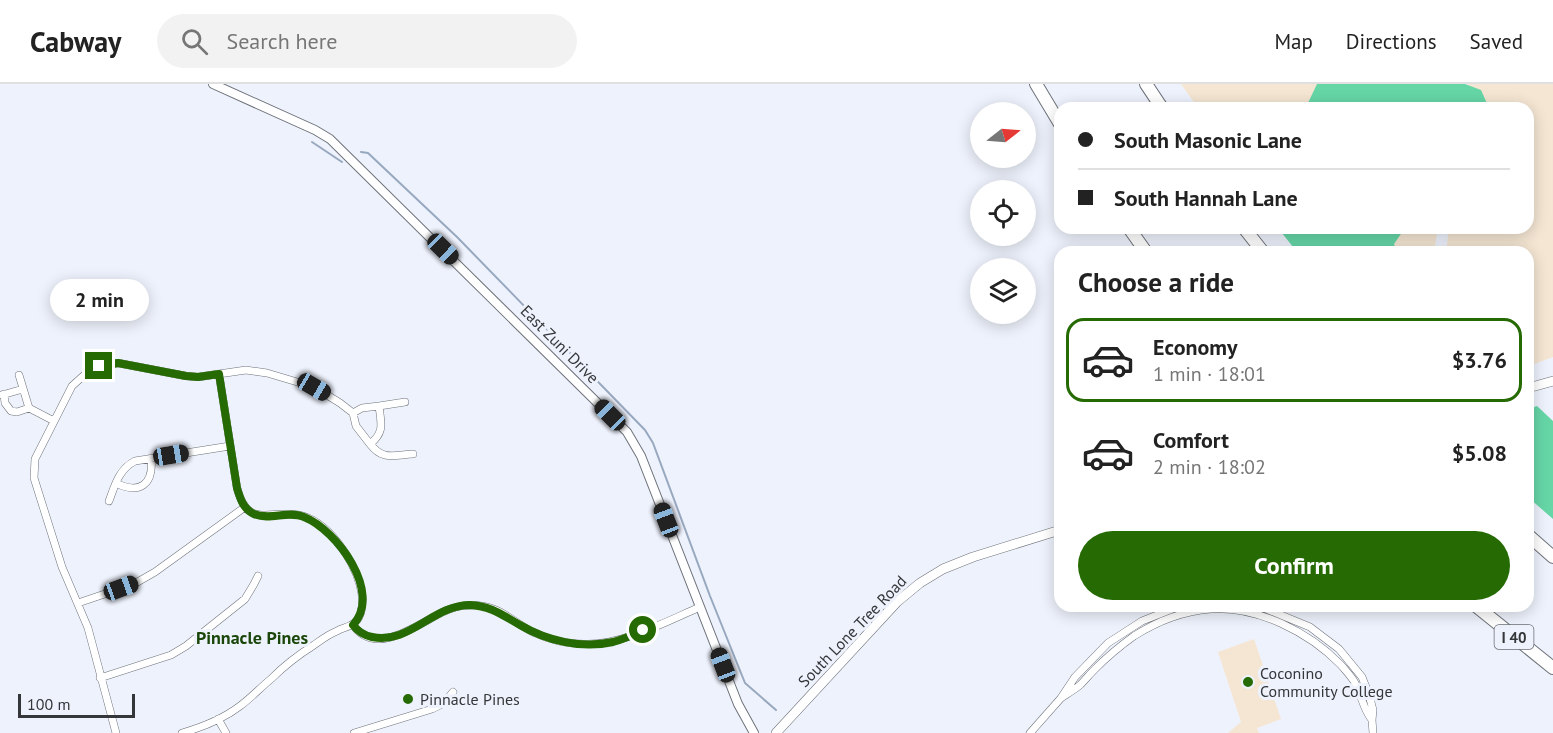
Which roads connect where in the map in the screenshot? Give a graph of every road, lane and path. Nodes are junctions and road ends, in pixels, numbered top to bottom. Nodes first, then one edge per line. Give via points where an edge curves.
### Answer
1 (1036, 84) edge
2 (1146, 84) edge
3 (218, 85) edge
4 (1158, 102) edge
5 (1054, 114) edge
6 (1249, 234) edge
7 (1258, 246) edge
8 (219, 374) junction
9 (19, 375) dead end
10 (1553, 381) edge
11 (1534, 386) edge
12 (23, 389) junction
13 (2, 395) edge
14 (405, 402) dead end
15 (380, 406) junction
16 (29, 408) junction
17 (353, 413) junction
18 (54, 421) junction
19 (370, 444) junction
20 (230, 446) junction
21 (413, 454) dead end
22 (151, 458) junction
23 (116, 483) junction
24 (109, 501) dead end
25 (245, 507) junction
26 (1054, 532) edge
27 (1534, 540) edge
28 (1553, 557) edge
29 (258, 576) dead end
30 (78, 603) junction
31 (700, 607) junction
32 (1165, 612) edge
33 (1194, 612) edge
34 (1244, 612) edge
35 (1275, 612) edge
36 (1483, 612) edge
37 (353, 625) junction
38 (1553, 668) edge
39 (100, 678) junction
40 (453, 692) dead end
41 (1061, 699) junction
42 (218, 719) junction
43 (1372, 720) junction
44 (116, 733) edge
45 (182, 733) edge
46 (226, 733) edge
47 (354, 733) edge
48 (754, 733) edge
49 (776, 733) edge
50 (1030, 733) edge
51 (1373, 733) edge

1 - 5 highway
2 - 4 highway
3 - 31 street, East Zuni Drive via 330,139 627,432 641,456
6 - 7 highway
8 - 17 street via 246,370 267,373 314,387
8 - 18 street via 198,377 118,363 99,366 72,386
8 - 20 street
9 - 12 street
10 - 11 main road
12 - 13 street
12 - 16 street
13 - 16 street via 11,411
14 - 15 street
15 - 17 street
15 - 19 street via 380,432
16 - 18 street
17 - 19 street via 356,426
18 - 30 street via 33,471 62,567
19 - 21 street via 383,456
20 - 22 street
20 - 25 street via 237,488
22 - 23 street via 129,464
22 - 23 street via 147,483 132,489
23 - 24 street
25 - 30 street via 155,572 134,584
25 - 37 street via 261,516 305,517 338,542 351,562 362,593 360,615
26 - 49 main road, South Lone Tree Road via 973,557 920,583 897,602
27 - 28 highway
29 - 39 street via 245,599 179,651
30 - 39 street
31 - 37 street via 624,638 598,644 552,639 495,610 472,605 443,612 392,638 365,636
31 - 48 street, East Zuni Drive via 738,704
32 - 41 street via 1142,621 1108,644 1075,677
33 - 41 street via 1145,629 1113,651 1080,686
34 - 43 street via 1277,622 1324,650 1355,682 1365,712
35 - 43 street via 1310,627 1339,650 1362,677 1373,710
36 - 38 highway, I 40
37 - 42 street via 296,657 239,707
39 - 44 street
40 - 47 street via 432,709
41 - 50 street
42 - 45 street
42 - 46 street
43 - 51 street

